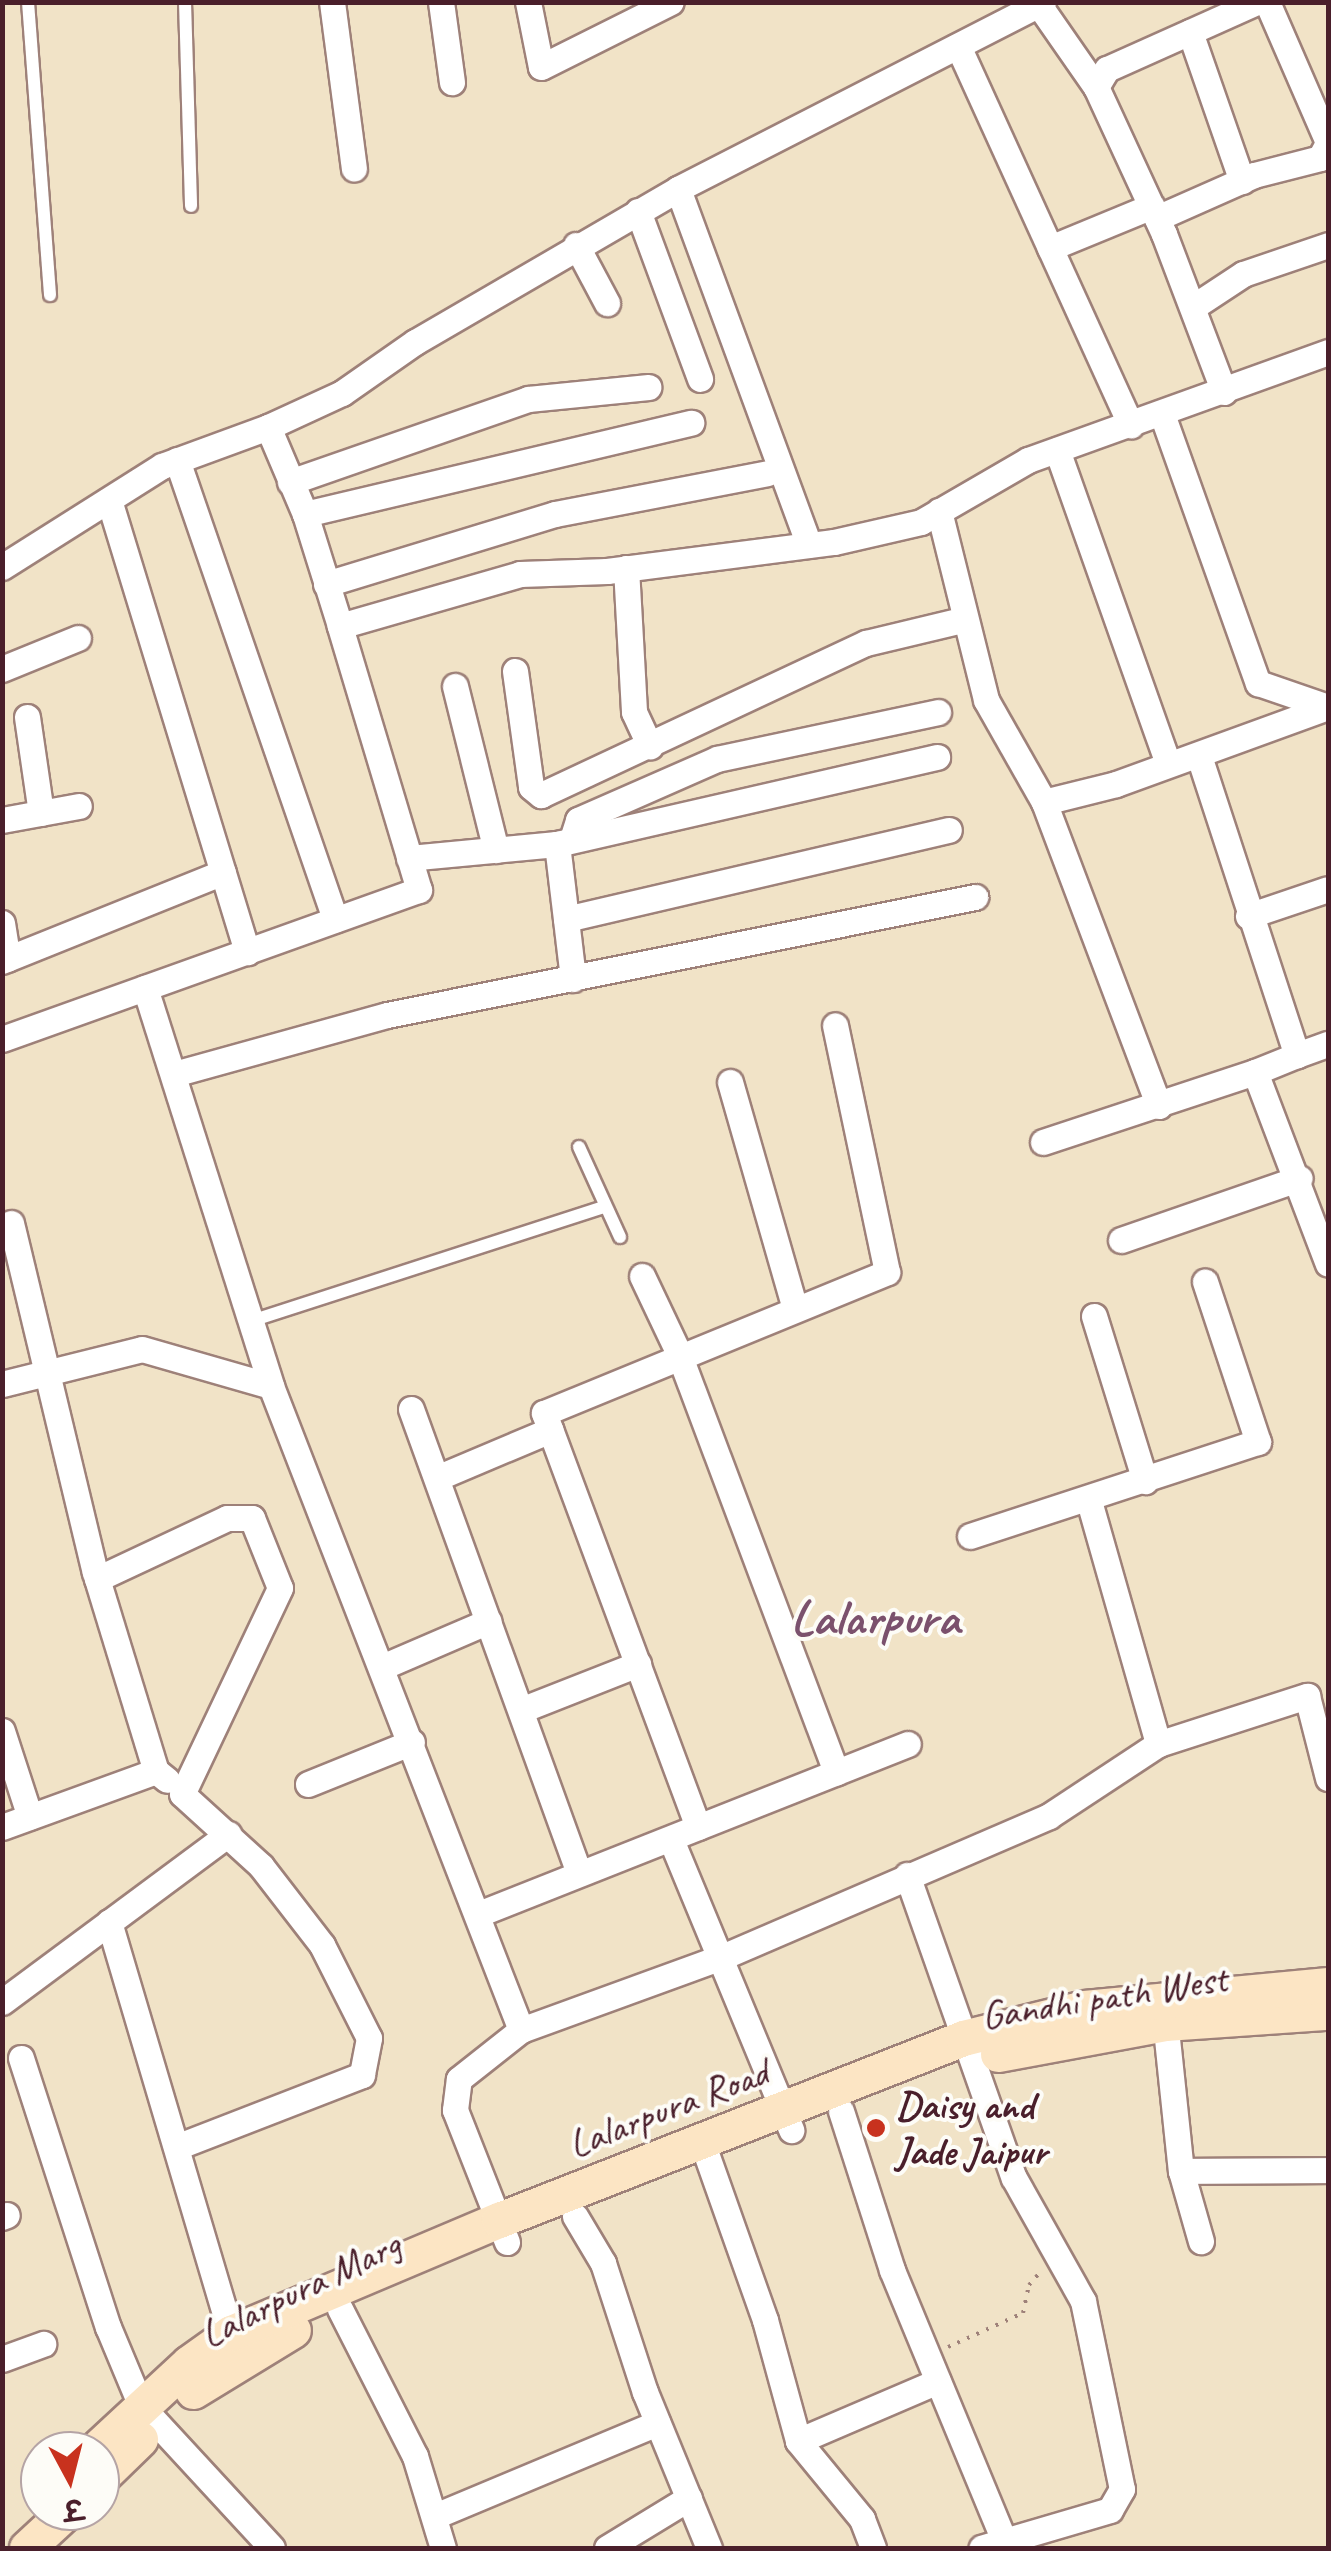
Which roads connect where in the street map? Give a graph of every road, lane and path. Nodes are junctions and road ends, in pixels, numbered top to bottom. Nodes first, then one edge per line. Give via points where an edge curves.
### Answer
1 (28, 2) edge
2 (185, 2) edge
3 (332, 2) edge
4 (441, 2) edge
5 (528, 2) edge
6 (671, 2) edge
7 (1257, 2) edge
8 (1267, 2) edge
9 (1030, 6) edge
10 (1190, 32) junction
11 (958, 46) junction
12 (452, 82) dead end
13 (1096, 87) junction
14 (1328, 147) edge
15 (354, 168) dead end
16 (1242, 181) junction
17 (678, 188) junction
18 (191, 206) dead end
19 (638, 211) junction
20 (1154, 212) junction
21 (576, 245) junction
22 (1328, 245) edge
23 (1050, 248) junction
24 (50, 295) dead end
25 (606, 303) dead end
26 (1193, 307) junction
27 (1328, 352) edge
28 (700, 380) dead end
29 (648, 387) dead end
30 (1224, 392) junction
31 (1162, 414) junction
32 (691, 423) dead end
33 (1130, 425) junction
34 (268, 427) junction
35 (1057, 450) junction
36 (178, 460) junction
37 (768, 472) dead end
38 (290, 482) junction
39 (109, 500) junction
40 (939, 511) junction
41 (305, 514) junction
42 (809, 545) junction
43 (2, 567) edge
44 (626, 568) junction
45 (326, 584) junction
46 (962, 620) junction
47 (340, 626) junction
48 (78, 638) dead end
49 (2, 668) edge
50 (515, 671) dead end
51 (454, 686) dead end
52 (938, 712) dead end
53 (27, 717) dead end
54 (650, 747) junction
55 (1199, 756) junction
56 (937, 757) dead end
57 (1168, 763) junction
58 (1044, 802) junction
59 (80, 806) dead end
60 (40, 813) junction
61 (2, 820) edge
62 (949, 830) dead end
63 (564, 842) junction
64 (496, 850) junction
65 (409, 858) junction
66 (223, 872) junction
67 (1328, 889) edge
68 (975, 896) dead end
69 (1248, 916) junction
70 (566, 918) junction
71 (336, 920) junction
72 (2, 923) edge
73 (247, 952) junction
74 (5, 960) edge
75 (573, 979) junction
76 (146, 988) junction
77 (835, 1024) dead end
78 (2, 1039) edge
79 (1328, 1044) edge
80 (1297, 1056) junction
81 (1255, 1072) junction
82 (174, 1074) junction
83 (730, 1082) dead end
84 (1159, 1106) junction
85 (1043, 1142) dead end
86 (579, 1146) dead end
87 (1300, 1178) junction
88 (1320, 1204) edge
89 (605, 1207) junction
90 (11, 1224) dead end
91 (620, 1236) dead end
92 (1121, 1240) dead end
93 (1328, 1264) edge
94 (642, 1276) dead end
95 (1205, 1282) dead end
96 (794, 1305) junction
97 (1094, 1316) dead end
98 (251, 1321) junction
99 (679, 1354) junction
100 (48, 1371) junction
101 (2, 1384) edge
102 (270, 1386) junction
103 (411, 1410) dead end
104 (550, 1430) junction
105 (440, 1477) junction
106 (1145, 1482) junction
107 (1089, 1501) junction
108 (970, 1536) dead end
109 (98, 1579) junction
110 (489, 1620) junction
111 (638, 1664) junction
112 (382, 1666) junction
113 (1318, 1692) edge
114 (521, 1710) junction
115 (2, 1730) edge
116 (412, 1742) junction
117 (908, 1744) dead end
118 (1158, 1744) junction
119 (156, 1771) junction
120 (836, 1772) junction
121 (1328, 1778) edge
122 (308, 1784) dead end
123 (182, 1794) junction
124 (30, 1817) junction
125 (2, 1826) edge
126 (698, 1826) junction
127 (228, 1834) junction
128 (672, 1842) junction
129 (579, 1874) junction
130 (906, 1874) junction
131 (481, 1913) junction
132 (110, 1922) junction
133 (722, 1957) junction
134 (1328, 1984) edge
135 (2, 2002) edge
136 (1164, 2010) junction
137 (1328, 2012) edge
138 (522, 2030) junction
139 (967, 2050) junction
140 (21, 2058) dead end
141 (841, 2111) junction
142 (787, 2120) junction
143 (176, 2148) junction
144 (706, 2151) junction
145 (1328, 2170) edge
146 (1180, 2171) junction
147 (575, 2216) junction
148 (503, 2231) junction
149 (1201, 2242) dead end
150 (1058, 2259) junction
151 (340, 2309) junction
152 (231, 2333) junction
153 (43, 2344) dead end
154 (927, 2357) junction
155 (2, 2359) edge
156 (938, 2381) junction
157 (148, 2415) junction
158 (658, 2422) junction
159 (120, 2434) edge
160 (798, 2442) junction
161 (120, 2452) edge
162 (688, 2498) junction
163 (435, 2516) junction
164 (36, 2531) edge
165 (2, 2539) edge
166 (997, 2547) edge
167 (272, 2548) edge
168 (442, 2548) edge
169 (607, 2548) edge
170 (709, 2548) edge
171 (873, 2548) edge

1 - 24 lane
2 - 18 lane
3 - 15 street
4 - 12 street
5 - 6 street via 541,67
7 - 10 street
8 - 14 street
9 - 11 street
9 - 13 street
10 - 13 street via 1107,70
10 - 16 street
11 - 17 street
11 - 23 street
13 - 20 street
14 - 16 street via 1320,158
16 - 20 street
17 - 19 street
17 - 42 street
19 - 21 street
19 - 28 street
20 - 23 street
20 - 26 street
21 - 25 street
21 - 34 street via 342,393
22 - 26 street via 1242,274
23 - 33 street
26 - 30 street
27 - 30 street
29 - 38 street via 528,399
30 - 31 street
31 - 33 street
31 - 55 street via 1258,684 1328,707 1244,733
32 - 41 street
33 - 35 street
34 - 36 street
34 - 38 street
35 - 40 street
35 - 57 street
36 - 39 street
36 - 71 street
37 - 45 street via 556,514
38 - 41 street
39 - 43 street
39 - 66 street
40 - 42 street via 921,522
40 - 46 street
41 - 45 street
42 - 44 street
44 - 47 street via 520,574
44 - 54 street via 634,712
45 - 47 street
46 - 54 street via 866,643
46 - 58 street via 986,700
47 - 65 street
48 - 49 street
50 - 54 street via 534,794 552,793
51 - 64 street
52 - 63 street via 717,759 578,820
53 - 60 street
55 - 57 street
55 - 69 street
56 - 63 street
57 - 58 street
58 - 84 street
59 - 60 street
60 - 61 street
62 - 70 street
63 - 64 street
63 - 70 street
64 - 65 street
65 - 71 street via 419,890
66 - 73 street
66 - 74 street
67 - 69 street
68 - 75 street
69 - 80 street
70 - 75 street
71 - 73 street
72 - 74 street
73 - 76 street
75 - 82 street via 386,1015
76 - 78 street
76 - 82 street
77 - 96 street via 887,1272
79 - 80 street
80 - 81 street
81 - 84 street
81 - 87 street
82 - 98 street
83 - 96 street
84 - 85 street
86 - 89 lane
87 - 88 street
87 - 92 street
88 - 93 street
89 - 91 lane
89 - 98 lane
90 - 100 street
94 - 99 street
95 - 106 street via 1258,1442
96 - 99 street
97 - 106 street
98 - 102 street
99 - 104 street via 544,1412
99 - 120 street
100 - 101 street
100 - 102 street via 142,1349
100 - 109 street
102 - 112 street
103 - 105 street
104 - 105 street
104 - 111 street
105 - 110 street
106 - 107 street
107 - 108 street
107 - 118 street
109 - 119 street
109 - 123 street via 241,1513 252,1518 267,1549 280,1588
110 - 112 street
110 - 114 street
111 - 114 street
111 - 126 street
112 - 116 street
113 - 118 street
113 - 121 street
114 - 129 street
115 - 124 street
116 - 122 street
116 - 131 street
117 - 120 street
118 - 130 street via 1049,1816
119 - 123 street
119 - 124 street
120 - 126 street
123 - 127 street
124 - 125 street
126 - 128 street
127 - 132 street
127 - 143 street via 322,1944 368,2038 369,2056 362,2075
128 - 129 street
128 - 133 street
129 - 131 street
130 - 133 street
130 - 139 street
131 - 138 street
132 - 135 street
132 - 143 street
133 - 138 street
133 - 142 street
134 - 136 street
136 - 137 street, Gandhi path West
136 - 139 street, Gandhi path West
136 - 146 street
138 - 148 street via 460,2079 455,2110
139 - 141 street, Gandhi path West
139 - 142 street, Lalarpura Road
139 - 150 street via 1014,2178
140 - 157 street via 108,2327
141 - 142 street, Gandhi path West
141 - 154 street
142 - 144 street, Gandhi path West
143 - 152 street
144 - 147 street, Gandhi path West
144 - 148 street, Lalarpura Road
144 - 160 street
145 - 146 street
146 - 149 street
147 - 148 street, Gandhi path West
147 - 158 street via 603,2263
148 - 151 street, Lalarpura Marg
148 - 152 street, Lalarpura Road
150 - 154 path via 1029,2285 1022,2313
150 - 166 street via 1083,2301 1122,2489 1110,2510
151 - 157 street, Lalarpura Marg
151 - 163 street via 415,2456
152 - 157 street, Lalarpura Road
153 - 155 street
154 - 156 street
156 - 160 street
156 - 166 street
157 - 159 street, Lalarpura Road
157 - 161 street, Lalarpura Marg
157 - 167 street
158 - 162 street
158 - 163 street
160 - 171 street via 862,2519
162 - 169 street
162 - 170 street
163 - 168 street
164 - 165 street

